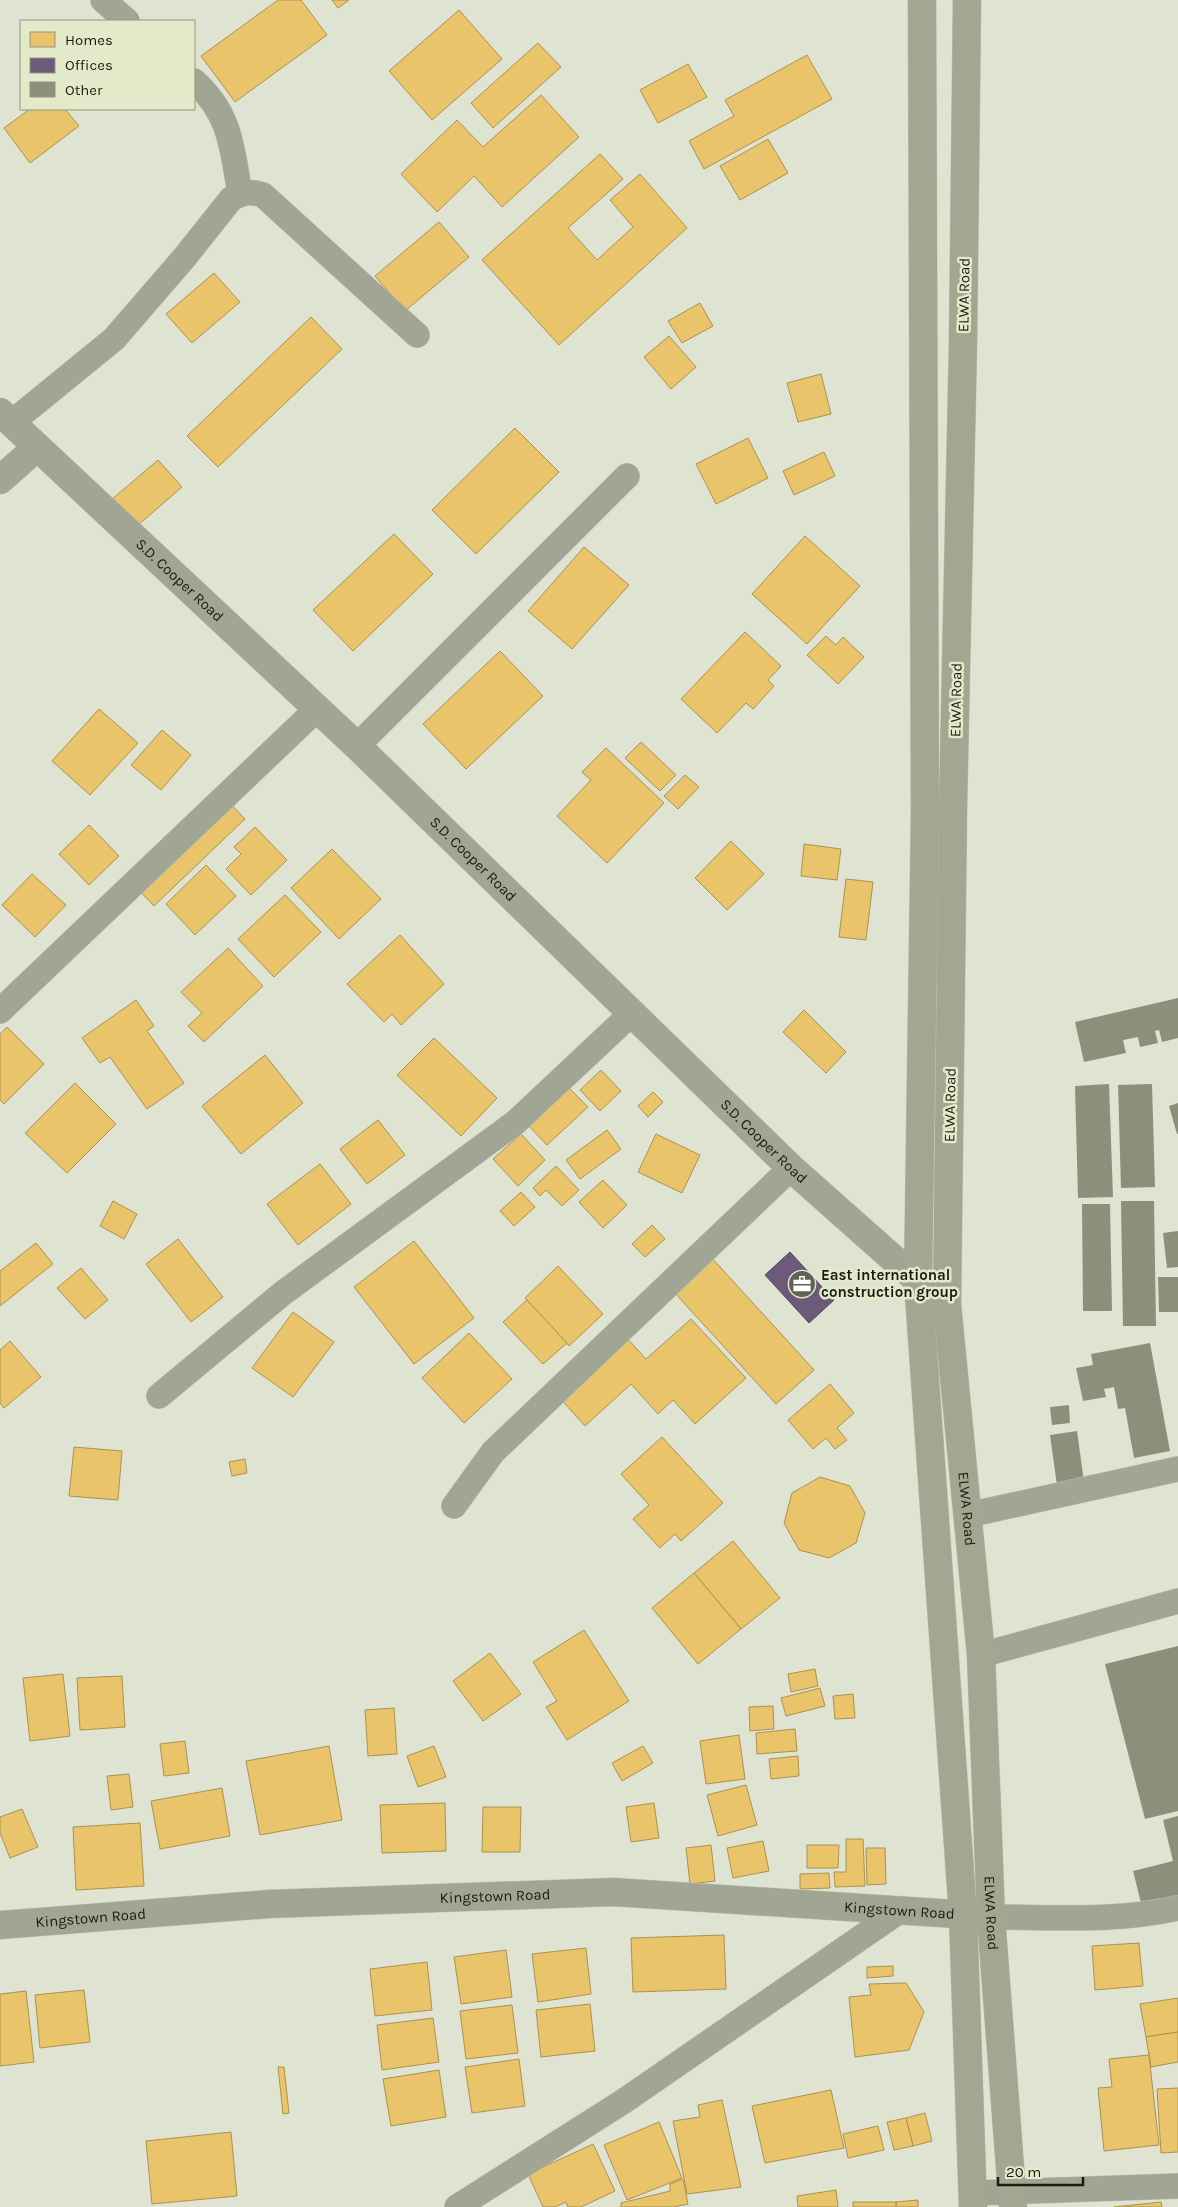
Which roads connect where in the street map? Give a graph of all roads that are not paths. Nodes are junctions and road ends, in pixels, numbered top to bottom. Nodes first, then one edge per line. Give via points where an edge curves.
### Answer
1 (103, 0) edge
2 (922, 0) edge
3 (967, 0) edge
4 (126, 20) edge
5 (195, 82) edge
6 (240, 194) junction
7 (417, 335) dead end
8 (6, 417) edge
9 (36, 448) junction
10 (626, 476) dead end
11 (0, 480) edge
12 (317, 709) junction
13 (357, 746) junction
14 (0, 1011) edge
15 (631, 1014) junction
16 (791, 1168) junction
17 (918, 1281) junction
18 (947, 1304) junction
19 (159, 1396) dead end
20 (1178, 1469) edge
21 (454, 1506) dead end
22 (968, 1515) junction
23 (1178, 1601) edge
24 (981, 1655) junction
25 (1178, 1908) edge
26 (898, 1912) junction
27 (963, 1915) junction
28 (991, 1917) junction
29 (0, 1925) edge
30 (1178, 2186) edge
31 (1012, 2199) edge
32 (973, 2200) edge
33 (457, 2207) edge

1 - 4 street
2 - 17 main road, ELWA Road via 925,812
3 - 18 main road, ELWA Road
5 - 6 street via 218,108 229,133
6 - 7 street via 253,192 264,195
6 - 8 street via 231,199 114,339
8 - 9 street, S.D. Cooper Road
9 - 11 street
9 - 12 street, S.D. Cooper Road
10 - 13 street
12 - 13 street, S.D. Cooper Road
12 - 14 street
13 - 15 street, S.D. Cooper Road
15 - 16 street, S.D. Cooper Road
15 - 19 street via 516,1122 283,1293
16 - 17 street, S.D. Cooper Road
16 - 21 street via 493,1452
17 - 18 street, S.D. Cooper Road
17 - 27 main road, ELWA Road
18 - 22 main road, ELWA Road
20 - 22 street
22 - 24 main road, ELWA Road
23 - 24 street
24 - 28 main road, ELWA Road
25 - 28 street via 1096,1918
26 - 27 street, Kingstown Road
26 - 29 street, Kingstown Road via 614,1892 269,1904
26 - 33 street via 624,2101
27 - 28 street, Kingstown Road
27 - 32 main road, ELWA Road
28 - 31 main road, ELWA Road
30 - 31 street
31 - 32 street

